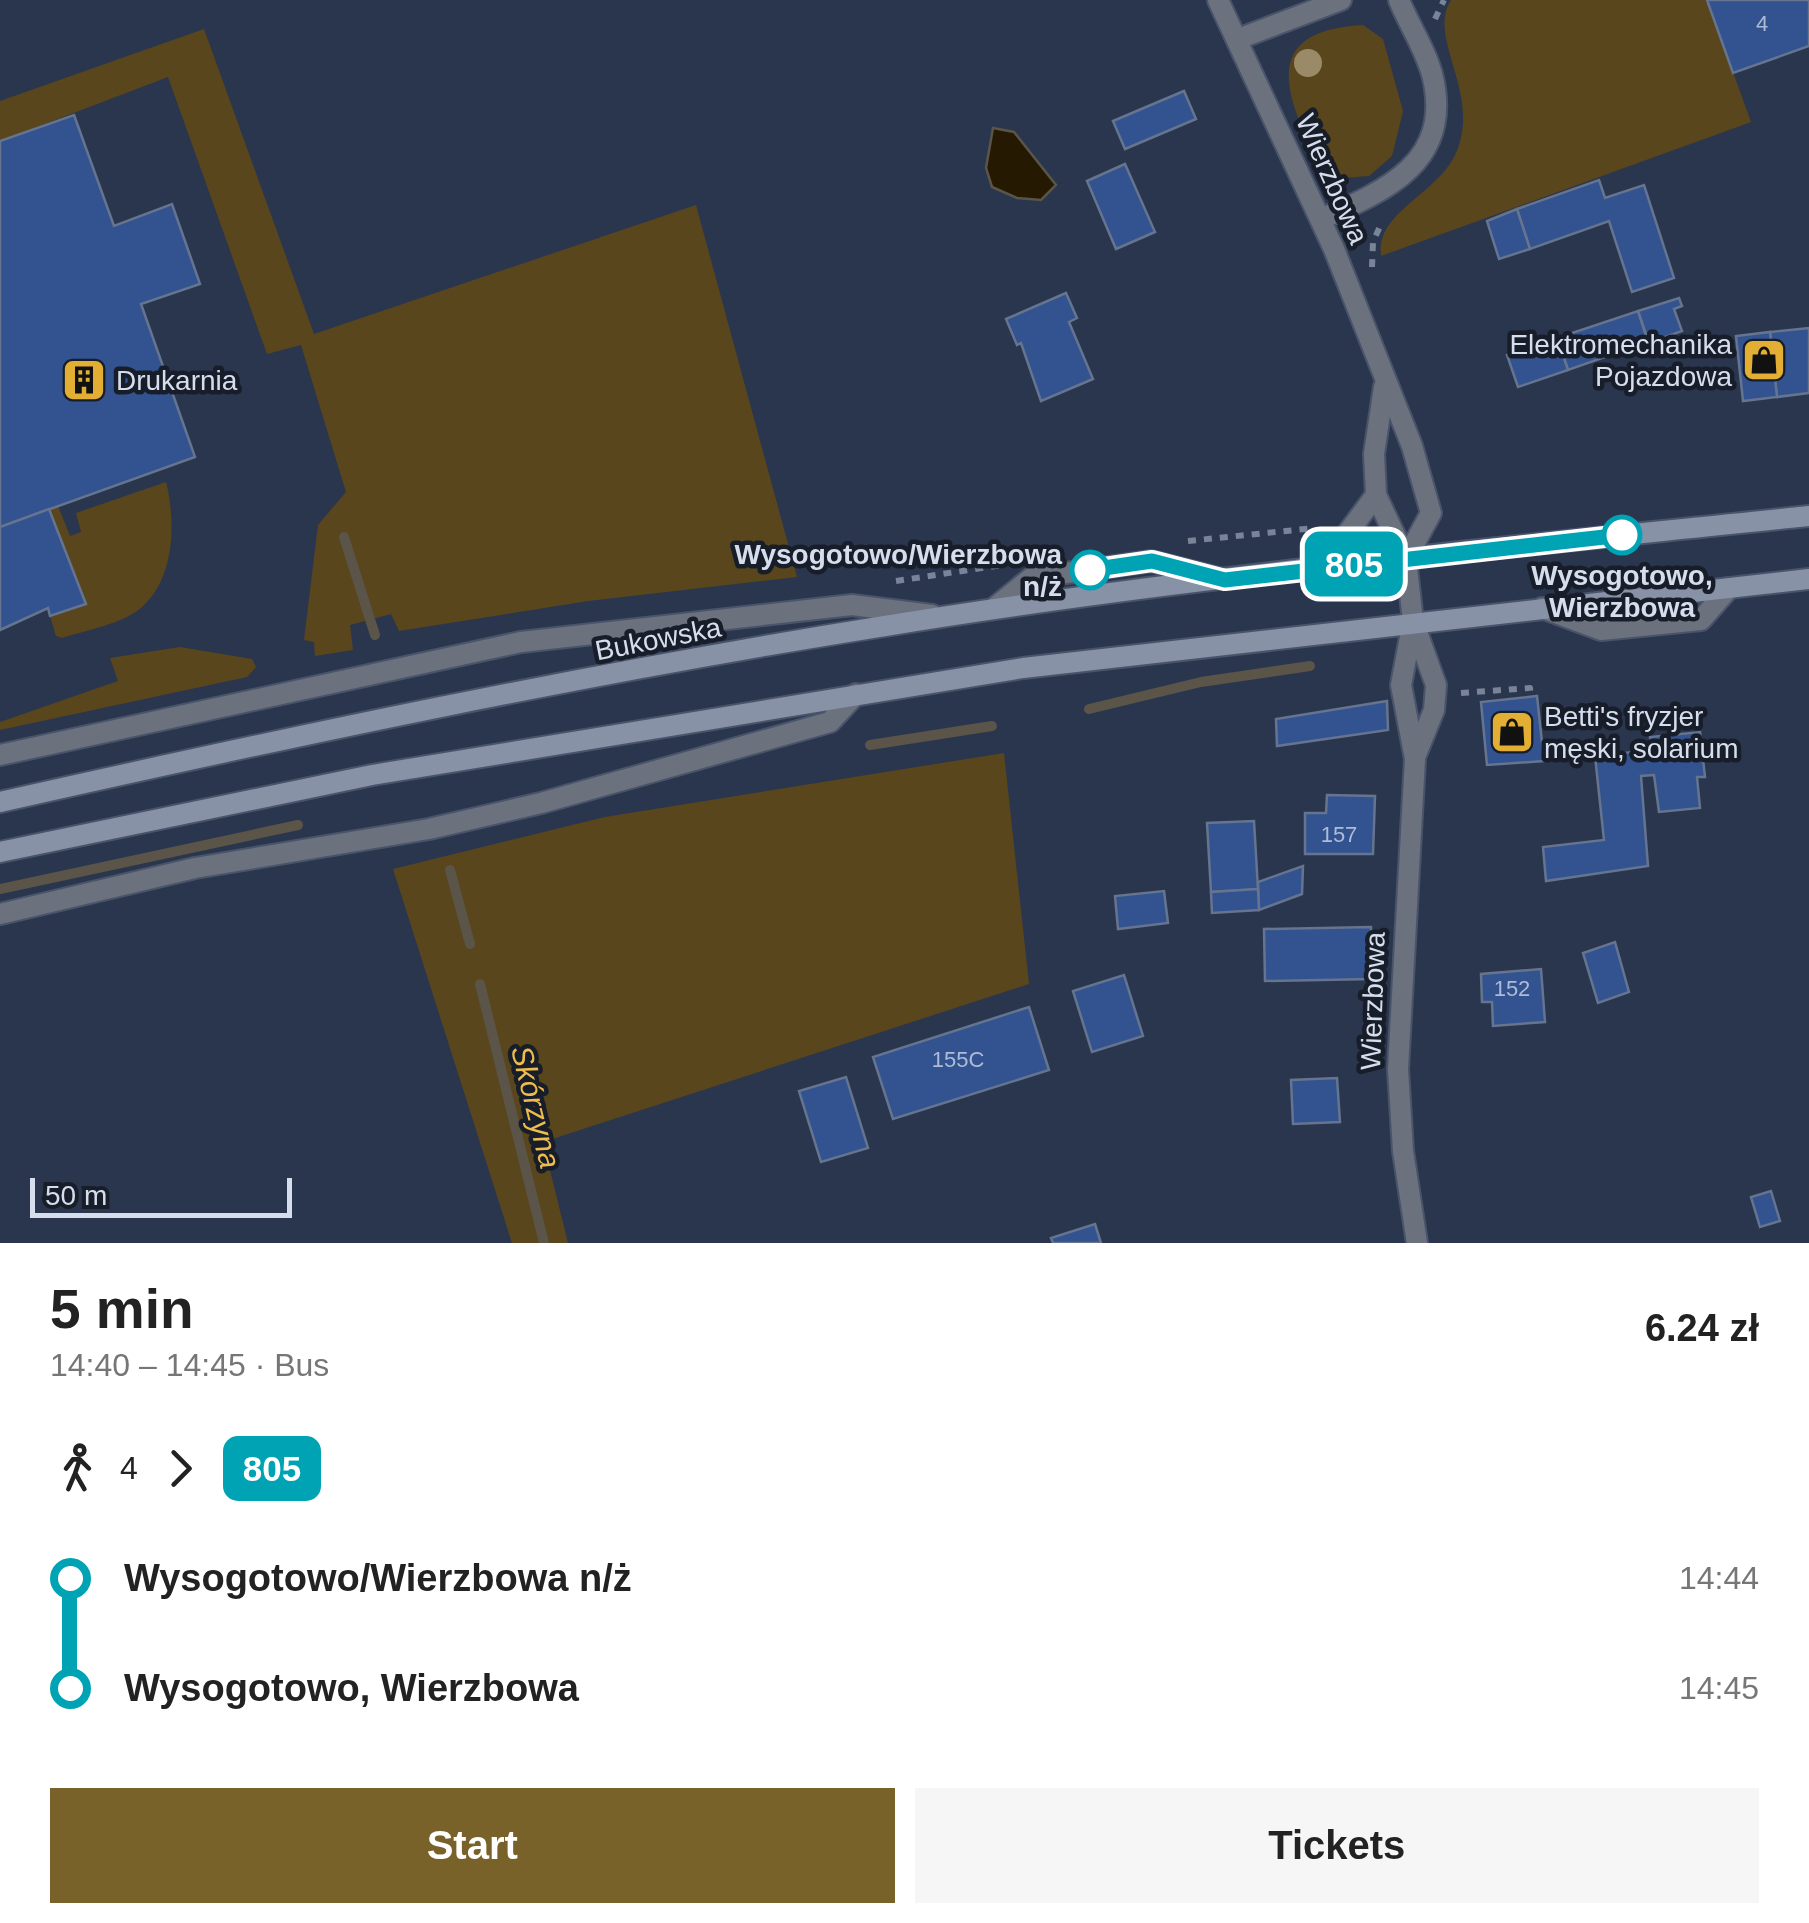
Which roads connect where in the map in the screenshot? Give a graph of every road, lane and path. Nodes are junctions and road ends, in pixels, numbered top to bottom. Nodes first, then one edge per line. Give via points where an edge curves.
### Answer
1 (1218, 0) edge
2 (1341, 0) edge
3 (1399, 0) edge
4 (1444, 0) edge
5 (1436, 29) dead end
6 (1238, 39) junction
7 (1389, 212) dead end
8 (1321, 220) junction
9 (1372, 273) dead end
10 (1384, 386) junction
11 (1376, 495) junction
12 (1809, 516) edge
13 (1324, 528) dead end
14 (1184, 541) dead end
15 (1406, 559) junction
16 (1306, 569) junction
17 (1809, 579) edge
18 (1729, 588) junction
19 (1542, 608) junction
20 (944, 616) junction
21 (1413, 621) junction
22 (856, 694) junction
23 (1450, 694) dead end
24 (1531, 698) dead end
25 (0, 755) edge
26 (1414, 759) junction
27 (0, 802) edge
28 (0, 852) edge
29 (0, 914) edge
30 (1417, 1243) edge

1 - 6 street, Wierzbowa
2 - 6 street
3 - 8 street via 1433,78 1435,125 1418,164 1377,195
4 - 5 path
6 - 8 street, Wierzbowa
7 - 9 path via 1373,242
8 - 10 street, Wierzbowa
10 - 11 street, Wierzbowa
10 - 15 street, Wierzbowa via 1412,446 1431,513
11 - 15 street, Wierzbowa
11 - 16 street via 1348,536
12 - 15 main road, Bukowska
13 - 14 path
15 - 16 main road, Bukowska
15 - 21 street, Wierzbowa
16 - 20 main road, Bukowska
17 - 18 main road
18 - 19 main road
18 - 19 street via 1700,620 1602,630
19 - 21 main road
20 - 25 street via 852,605 536,639
20 - 27 main road, Bukowska via 371,723
21 - 22 main road
21 - 26 street, Wierzbowa via 1401,685
21 - 26 street, Wierzbowa via 1436,685 1434,710
22 - 28 main road via 275,793
22 - 29 street via 830,722 541,803 196,868
23 - 24 path via 1530,688
26 - 30 street, Wierzbowa via 1398,1069

